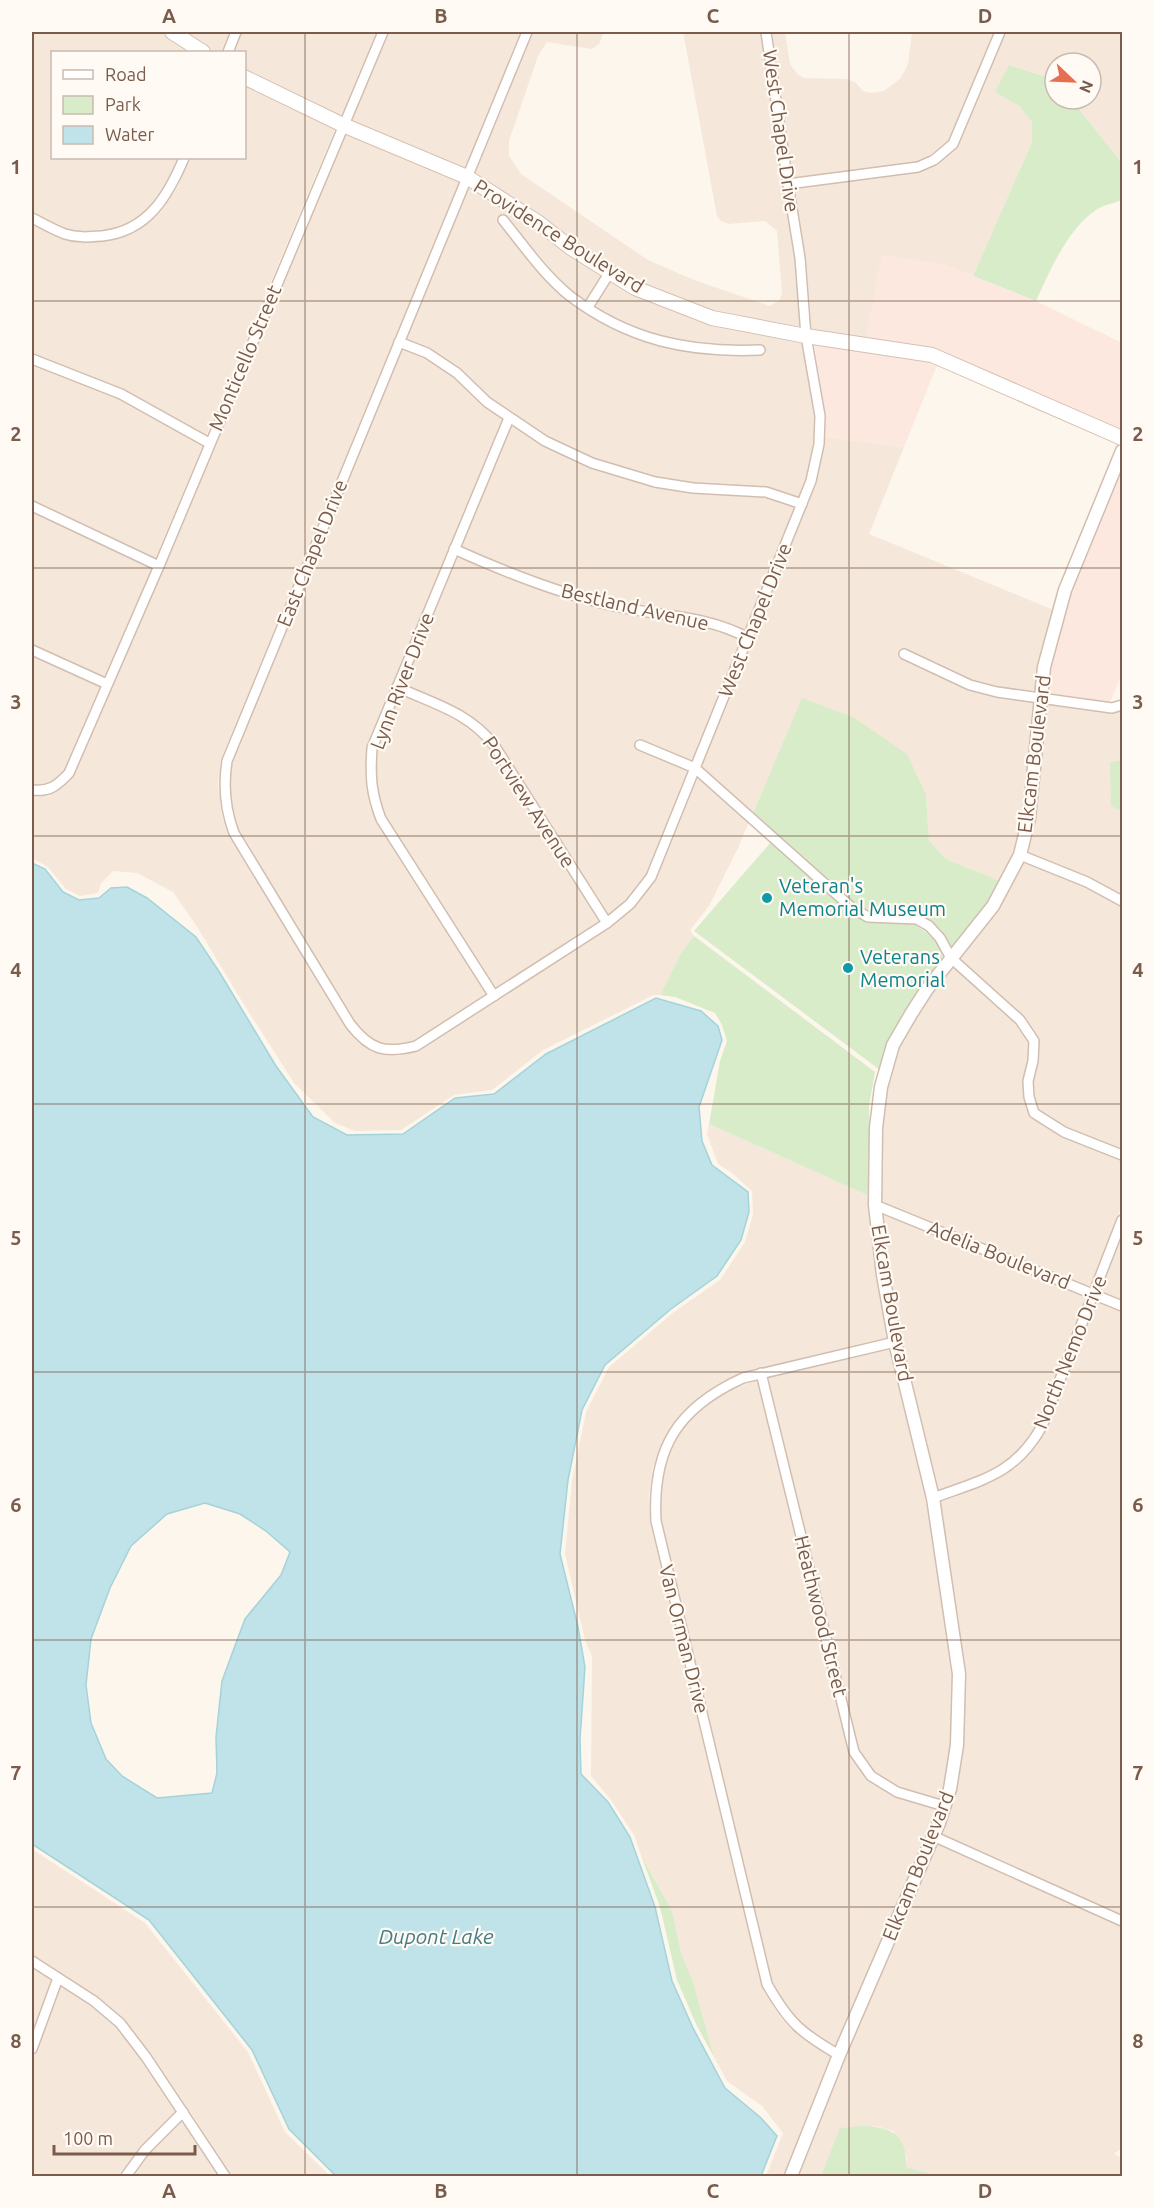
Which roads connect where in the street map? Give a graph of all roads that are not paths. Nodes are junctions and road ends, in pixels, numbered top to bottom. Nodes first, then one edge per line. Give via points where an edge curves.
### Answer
1 (172, 32) edge
2 (236, 32) edge
3 (383, 32) edge
4 (527, 32) edge
5 (766, 32) edge
6 (1000, 32) edge
7 (201, 51) edge
8 (228, 51) edge
9 (246, 78) edge
10 (343, 125) junction
11 (184, 159) edge
12 (467, 177) junction
13 (788, 184) junction
14 (32, 218) edge
15 (504, 220) dead end
16 (610, 272) junction
17 (588, 307) junction
18 (807, 336) junction
19 (399, 342) junction
20 (760, 350) dead end
21 (32, 359) edge
22 (509, 418) junction
23 (1122, 438) edge
24 (210, 443) junction
25 (1122, 451) edge
26 (802, 504) junction
27 (32, 506) edge
28 (454, 549) junction
29 (159, 566) junction
30 (748, 638) junction
31 (32, 650) edge
32 (904, 654) dead end
33 (107, 684) junction
34 (397, 687) junction
35 (1042, 697) junction
36 (1122, 705) edge
37 (640, 745) dead end
38 (695, 768) junction
39 (32, 790) edge
40 (1020, 855) junction
41 (1122, 901) edge
42 (607, 923) junction
43 (951, 958) junction
44 (494, 996) junction
45 (382, 1049) joint
46 (1122, 1155) edge
47 (875, 1205) junction
48 (1122, 1220) edge
49 (1093, 1294) junction
50 (1122, 1306) edge
51 (895, 1342) junction
52 (761, 1373) junction
53 (933, 1497) junction
54 (944, 1806) junction
55 (933, 1836) junction
56 (1122, 1921) edge
57 (32, 1961) edge
58 (58, 1978) junction
59 (32, 2049) edge
60 (839, 2055) junction
61 (183, 2112) junction
62 (126, 2176) edge
63 (225, 2176) edge
64 (791, 2176) edge

1 - 7 main road
2 - 8 street
3 - 10 street, Monticello Street
4 - 12 street, East Chapel Drive
5 - 13 street, West Chapel Drive
6 - 13 street via 953,144 934,160 918,167
9 - 10 main road, Providence Boulevard
10 - 12 main road, Providence Boulevard
10 - 24 street, Monticello Street
11 - 14 street via 156,209 132,227 84,238
12 - 16 main road, Providence Boulevard
12 - 19 street, East Chapel Drive
13 - 18 street, West Chapel Drive via 801,258
15 - 17 street, Providence Boulevard via 551,277
16 - 17 street
16 - 18 main road, Providence Boulevard via 635,288 712,318
17 - 20 street, Providence Boulevard via 628,331 657,340 721,352
18 - 23 main road, Providence Boulevard via 932,356
18 - 26 street, West Chapel Drive via 821,426 811,481
19 - 22 street via 427,352
19 - 45 street, East Chapel Drive via 226,761 223,783 227,816 234,832 350,1024 361,1038
21 - 24 street via 121,394
22 - 26 street via 545,441 592,463 655,482 766,492
22 - 28 street, Lynn River Drive
24 - 29 street, Monticello Street
25 - 35 street, Elkcam Boulevard via 1065,590 1044,667
26 - 30 street, West Chapel Drive
27 - 29 street
28 - 30 street, Bestland Avenue via 556,590 618,607 707,622
28 - 34 street, Lynn River Drive
29 - 33 street, Monticello Street
30 - 38 street, West Chapel Drive
31 - 33 street
32 - 35 street via 970,685
33 - 39 street, Monticello Street via 69,773 45,792
34 - 42 street, Portview Avenue via 465,717 482,730
34 - 44 street, Lynn River Drive via 372,748 370,778 374,801 381,819
35 - 36 street via 1112,708
35 - 40 street, Elkcam Boulevard via 1029,818
37 - 38 street
38 - 42 street, West Chapel Drive via 651,877 630,904
38 - 43 street via 852,908 868,917 917,919 929,926
40 - 41 street
40 - 43 street, Elkcam Boulevard via 993,906
42 - 44 street, West Chapel Drive
43 - 46 street via 1020,1020 1034,1041 1028,1081 1034,1113 1064,1132
43 - 47 street, Elkcam Boulevard via 893,1045 881,1087 876,1128
44 - 45 street, West Chapel Drive via 416,1046 396,1051
47 - 49 street, Adelia Boulevard
47 - 51 street, Elkcam Boulevard
48 - 49 street, North Nemo Drive
49 - 50 street, Adelia Boulevard
49 - 53 street, North Nemo Drive via 1032,1444 1013,1464 987,1478
51 - 52 street, Van Orman Drive
51 - 53 street, Elkcam Boulevard
52 - 54 street, Heathwood Street via 854,1752 880,1782 897,1792
52 - 60 street, Van Orman Drive via 720,1389 685,1417 668,1442 658,1468 654,1494 656,1521 767,1984 790,2020 807,2036
53 - 54 street, Elkcam Boulevard via 959,1674 957,1745
54 - 55 street, Elkcam Boulevard
55 - 56 street
55 - 60 street, Elkcam Boulevard
57 - 58 street
58 - 59 street
58 - 61 street via 120,2023
60 - 64 street, Elkcam Boulevard
61 - 62 street via 145,2150
61 - 63 street

